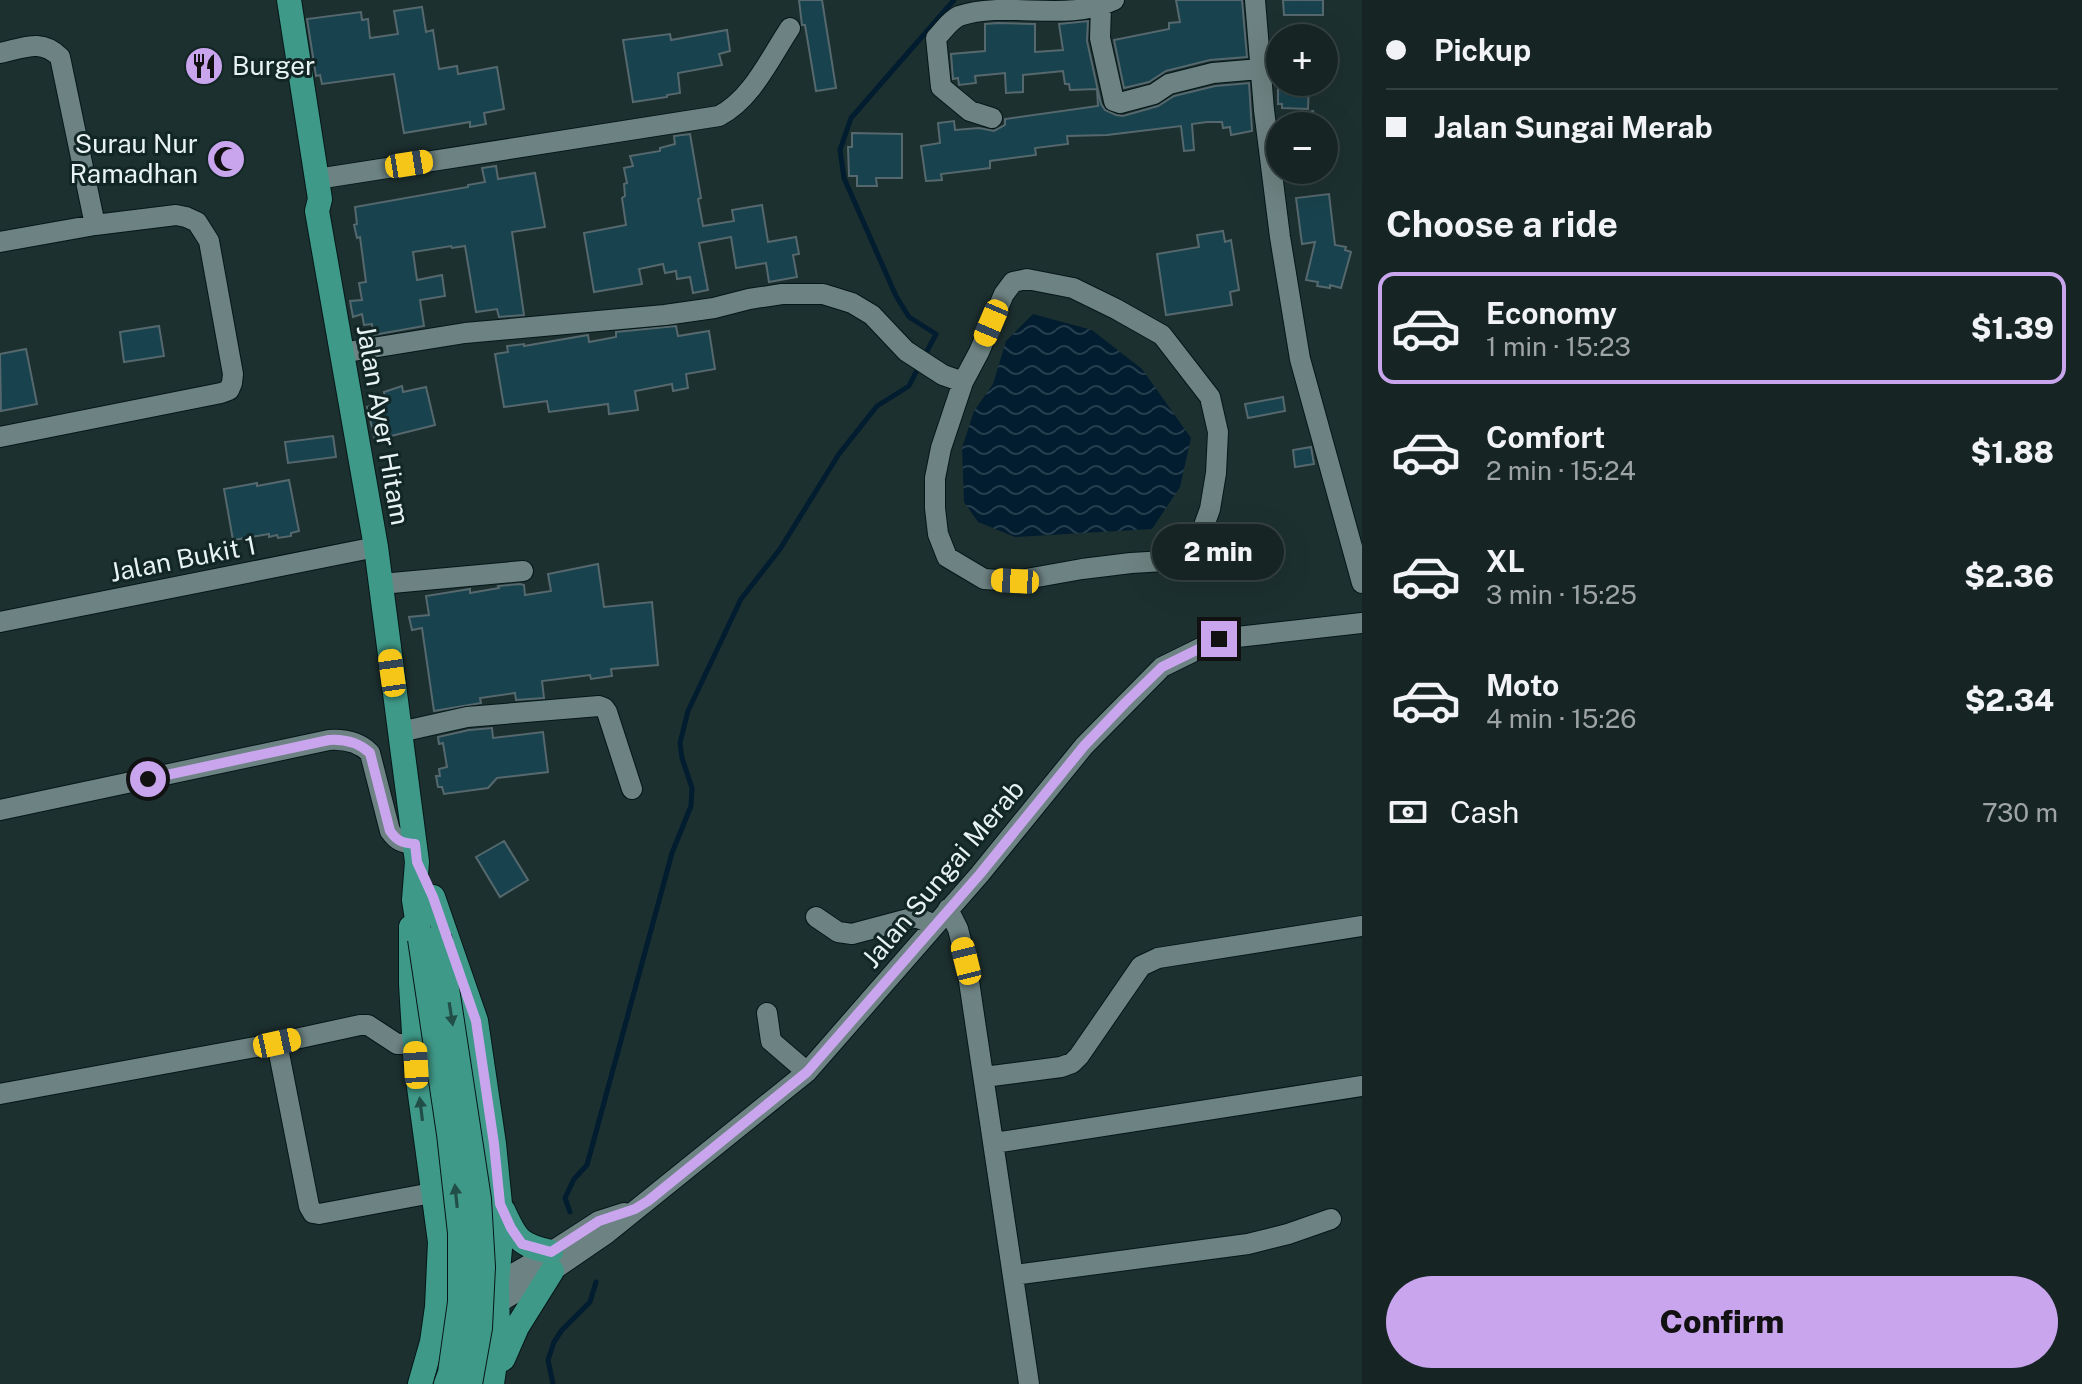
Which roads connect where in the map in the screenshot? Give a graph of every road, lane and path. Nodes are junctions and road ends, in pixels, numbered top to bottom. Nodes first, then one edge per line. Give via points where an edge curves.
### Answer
1 (273, 0) edge
2 (289, 0) edge
3 (1255, 0) edge
4 (1108, 3) edge
5 (790, 28) dead end
6 (0, 53) edge
7 (1260, 69) junction
8 (992, 118) dead end
9 (317, 179) junction
10 (317, 211) junction
11 (95, 225) junction
12 (0, 242) edge
13 (341, 353) junction
14 (953, 379) junction
15 (0, 437) edge
16 (376, 547) junction
17 (523, 571) dead end
18 (1362, 583) edge
19 (381, 584) junction
20 (0, 622) edge
21 (1362, 623) edge
22 (400, 732) junction
23 (632, 789) dead end
24 (0, 810) edge
25 (416, 853) junction
26 (423, 898) junction
27 (816, 917) dead end
28 (941, 917) junction
29 (1362, 926) edge
30 (430, 938) junction
31 (767, 1013) dead end
32 (277, 1043) junction
33 (415, 1044) junction
34 (807, 1072) junction
35 (984, 1077) junction
36 (1362, 1086) edge
37 (0, 1094) edge
38 (994, 1143) junction
39 (432, 1193) junction
40 (500, 1204) junction
41 (1331, 1219) dead end
42 (501, 1237) junction
43 (440, 1242) junction
44 (552, 1262) junction
45 (1014, 1275) junction
46 (498, 1293) junction
47 (437, 1307) junction
48 (498, 1341) junction
49 (432, 1342) junction
50 (420, 1384) edge
51 (446, 1384) edge
52 (470, 1384) edge
53 (492, 1384) edge
54 (1029, 1384) edge

1 - 10 main road via 307,200
2 - 9 main road, Jalan Ayer Hitam
3 - 7 street
4 - 7 street via 1100,38 1114,101 1154,94 1169,84 1213,73
4 - 8 street via 983,9 957,17 936,38 941,87 970,111
5 - 9 street via 743,98 719,116
6 - 11 street via 40,45 60,57
7 - 18 street via 1300,359
9 - 10 main road, Jalan Ayer Hitam
10 - 13 main road, Jalan Ayer Hitam
11 - 12 street
11 - 15 street via 176,215 197,222 209,241 233,374 229,390
13 - 14 street via 447,335 665,315 782,294 823,294 872,315 906,351
13 - 16 main road, Jalan Ayer Hitam
14 - 14 street via 935,478 938,534 947,557 984,579 1015,581 1165,561 1182,556 1198,542 1210,509 1218,432 1210,397 1162,335 1073,288 1027,279 1013,282 1004,294 979,352
16 - 19 main road, Jalan Ayer Hitam
16 - 20 street, Jalan Bukit 1
17 - 19 street
19 - 22 main road, Jalan Ayer Hitam
21 - 28 street, Jalan Sungai Merab via 1219,639 1162,667 1084,746
22 - 23 street via 467,717 599,706 607,712
22 - 25 main road, Jalan Ayer Hitam
24 - 25 street via 341,739 370,753 390,831
25 - 26 main road, Jalan Ayer Hitam
26 - 30 main road, Jalan Ayer Hitam
26 - 33 main road via 410,937
26 - 40 main road via 476,1021
27 - 28 street via 838,932 852,934 916,917
28 - 34 street, Jalan Sungai Merab
28 - 35 street via 958,929
29 - 35 street via 1158,958 1141,966 1072,1063
51 -> 30 main road, bridge via 460,1302 460,1233
30 -> 52 main road, bridge via 479,1199 483,1267
31 - 34 street via 771,1041
32 - 33 street via 368,1025 397,1044
32 - 37 street
32 - 39 street via 313,1213
39 -> 33 main road
34 - 44 street, Jalan Sungai Merab via 606,1234
35 - 38 street
36 - 38 street
38 - 45 street
39 - 43 main road
40 - 42 main road
40 - 44 main road via 522,1244
41 - 45 street via 1248,1244
42 - 43 main road via 478,1250 458,1252
42 - 46 main road
43 - 47 main road
44 - 46 street, Jalan Sungai Merab
44 - 53 main road
45 - 54 street
46 - 47 street, Jalan Sungai Merab
46 - 48 main road
47 - 49 main road
48 - 49 main road via 486,1327 472,1324 451,1329
48 - 53 main road
49 - 50 main road

